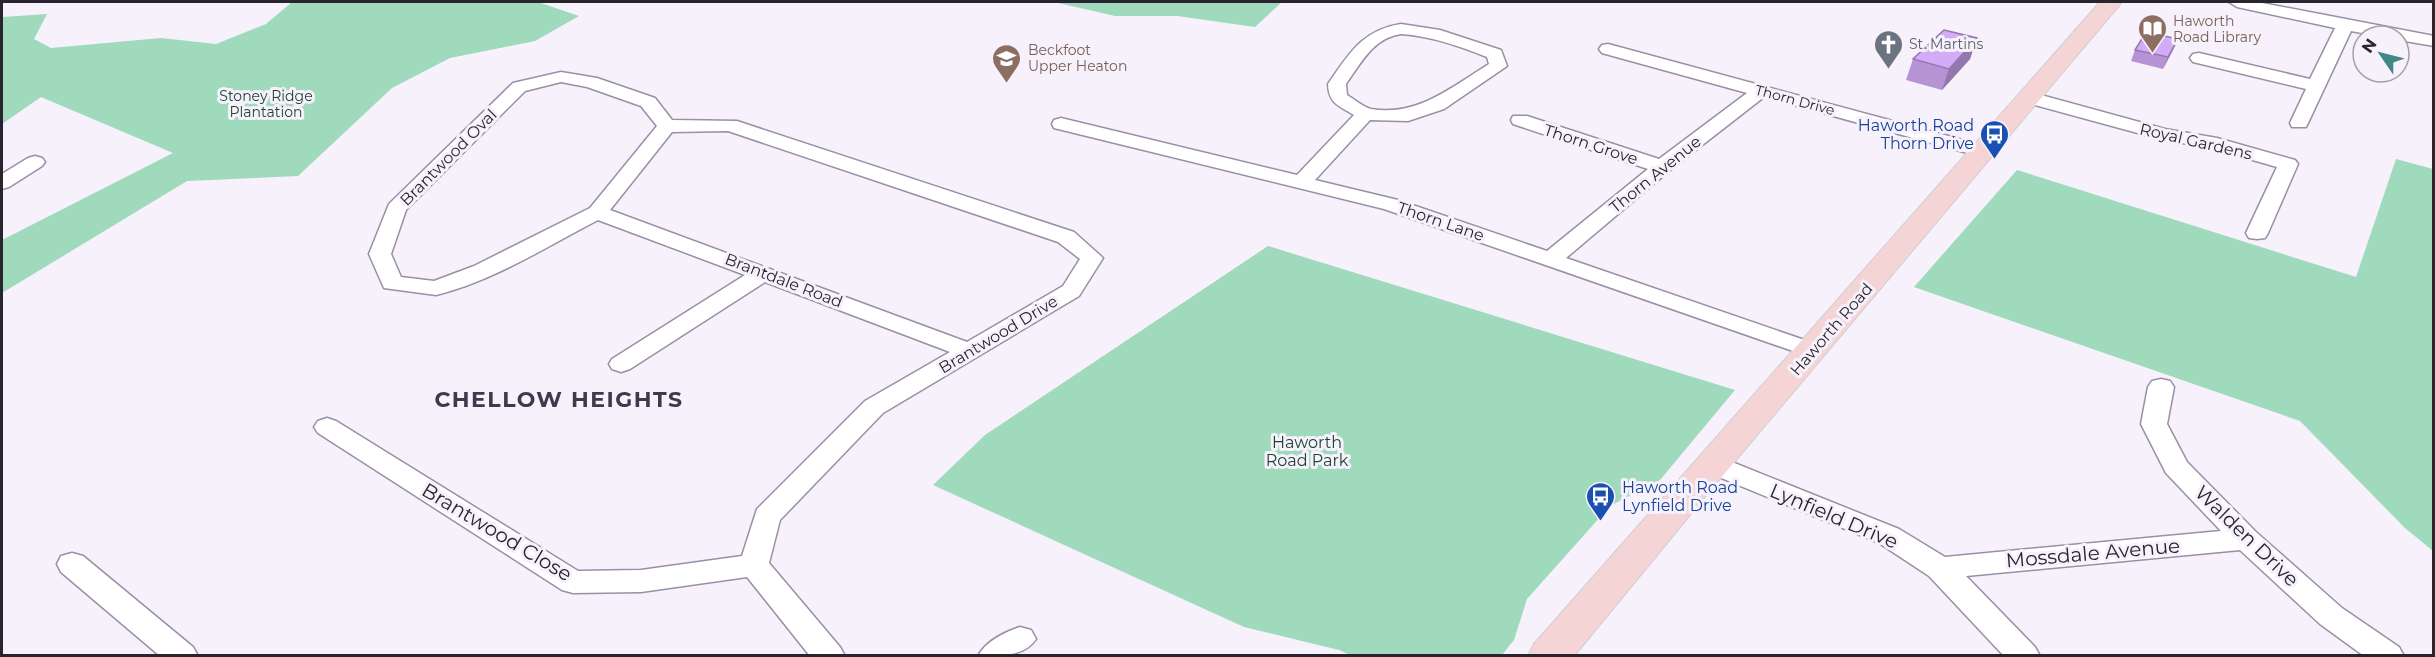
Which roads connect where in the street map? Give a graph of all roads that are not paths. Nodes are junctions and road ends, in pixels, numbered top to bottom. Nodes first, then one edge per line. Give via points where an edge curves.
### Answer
1 (2111, 2) edge
2 (2237, 2) edge
3 (2345, 25) junction
4 (2433, 41) edge
5 (1608, 49) dead end
6 (2207, 56) dead end
7 (2315, 86) junction
8 (1761, 91) junction
9 (2030, 98) junction
10 (1365, 114) junction
11 (1520, 120) dead end
12 (2299, 123) dead end
13 (1061, 124) dead end
14 (667, 126) junction
15 (1982, 151) junction
16 (34, 162) dead end
17 (1662, 167) junction
18 (1302, 182) junction
19 (2, 183) edge
20 (597, 212) junction
21 (2257, 233) dead end
22 (1551, 260) junction
23 (764, 273) junction
24 (970, 351) junction
25 (1813, 351) junction
26 (621, 364) dead end
27 (2161, 387) dead end
28 (327, 427) dead end
29 (1712, 464) junction
30 (2246, 539) junction
31 (72, 564) dead end
32 (754, 565) junction
33 (1940, 568) junction
34 (1020, 639) dead end
35 (182, 656) edge
36 (829, 656) edge
37 (994, 656) edge
38 (1549, 656) edge
39 (2024, 656) edge
40 (2388, 656) edge

1 - 9 main road, Haworth Road
2 - 3 street
3 - 4 street
3 - 7 street
5 - 8 street, Thorn Drive
6 - 7 street
7 - 12 street
8 - 15 street, Thorn Drive
8 - 17 street, Thorn Avenue
9 - 15 main road, Haworth Road
9 - 21 street, Royal Gardens via 2288,164
10 - 10 street via 1338,96 1337,84 1375,36 1415,29 1495,54 1498,66 1437,105 1408,115
10 - 18 street
11 - 17 street, Thorn Grove
13 - 18 street, Thorn Lane
14 - 20 street, Brantwood Oval
14 - 20 street, Brantwood Oval via 648,102 591,82 561,77 519,87 396,208 380,254 392,283 436,288 482,271
14 - 24 street, Brantwood Drive via 730,125 1066,237 1092,258 1071,291
15 - 25 main road, Haworth Road
16 - 19 street
17 - 22 street, Thorn Avenue
18 - 22 street, Thorn Lane via 1391,204
20 - 23 street, Brantdale Road
22 - 25 street, Thorn Lane
23 - 24 street, Brantdale Road
23 - 26 street
24 - 32 street, Brantwood Drive via 874,407 767,516
25 - 29 main road, Haworth Road
27 - 30 street, Walden Drive via 2154,424 2176,467
28 - 32 street, Brantwood Close via 573,582 641,581
29 - 33 street, Lynfield Drive via 1889,536
29 - 38 main road, Haworth Road
30 - 33 street, Mossdale Avenue
30 - 40 street, Walden Drive via 2331,616
31 - 35 street
32 - 36 street
33 - 39 street, Lynfield Drive
34 - 37 street

